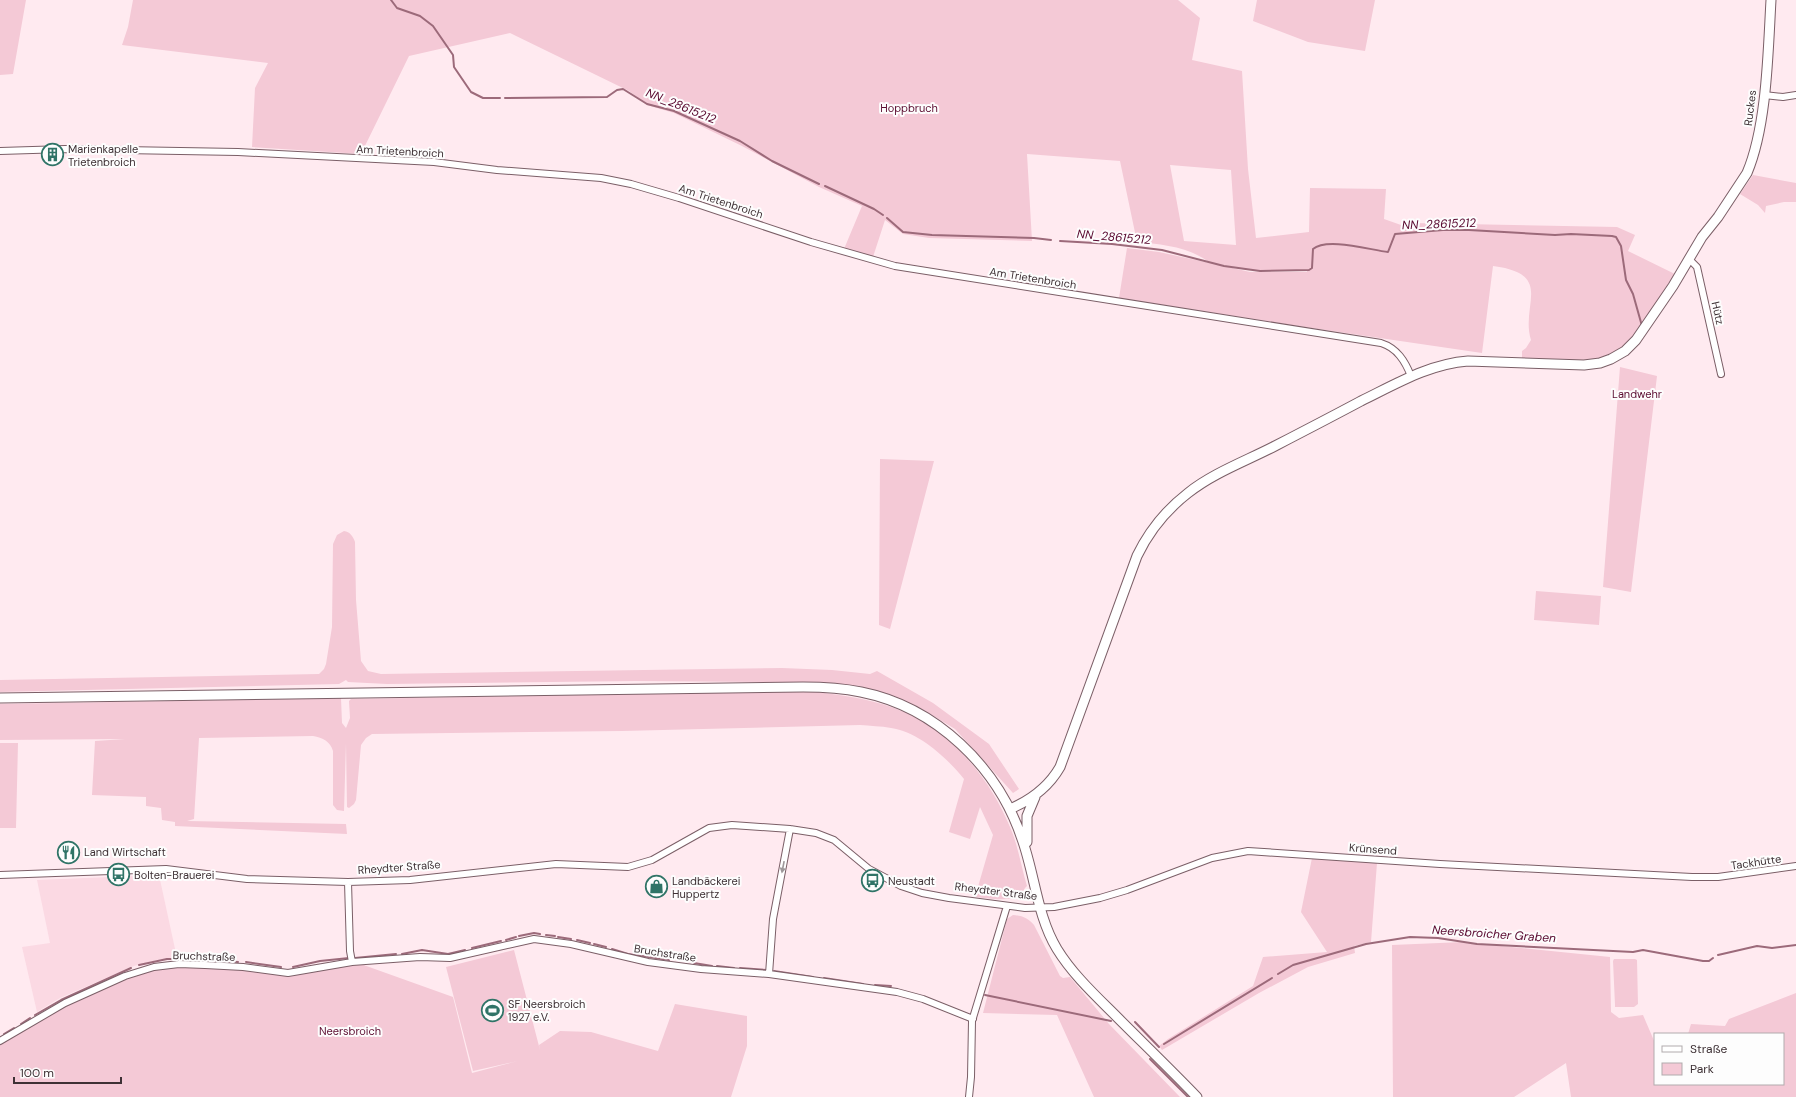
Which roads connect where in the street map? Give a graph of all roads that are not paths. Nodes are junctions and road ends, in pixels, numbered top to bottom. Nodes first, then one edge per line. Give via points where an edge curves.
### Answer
1 (1771, 0) edge
2 (1764, 95) junction
3 (1796, 95) edge
4 (0, 151) edge
5 (1689, 259) junction
6 (1721, 374) dead end
7 (1411, 376) junction
8 (0, 698) edge
9 (1035, 796) junction
10 (1010, 809) junction
11 (790, 829) junction
12 (1028, 860) junction
13 (1796, 866) edge
14 (0, 875) edge
15 (1715, 877) joint
16 (348, 882) junction
17 (1008, 906) junction
18 (1040, 908) junction
19 (352, 962) junction
20 (769, 974) junction
21 (973, 1019) junction
22 (0, 1041) edge
23 (969, 1097) edge
24 (1197, 1097) edge

1 - 2 main road, Ruckes
2 - 3 street
2 - 5 main road, Ruckes via 1759,129 1747,174
4 - 7 street, Am Trietenbroich via 66,149 238,152 434,162 605,179 680,198 833,249 895,266 1381,343 1401,356
5 - 6 street, Hütz via 1697,267
5 - 7 main road, Ruckes via 1639,336 1625,351 1611,359 1584,365 1468,361 1437,366
7 - 9 main road, Ruckes via 1202,484 1181,498 1161,518 1143,544 1131,570 1062,762 1053,778
8 - 10 main road via 764,687 844,689 872,694 900,704 939,726 974,757 991,778
9 - 10 main road
9 - 12 main road via 1026,820
10 - 12 main road
11 - 16 street, Rheydter Straße via 713,826 652,860 628,867 556,864 410,880
11 - 17 street, Rheydter Straße via 809,831 834,840 869,869 901,886 935,896
11 -> 20 street via 774,912
12 - 18 main road
13 - 15 street, Tackhütte
14 - 16 street, Rheydter Straße via 166,869 247,879
15 - 18 street, Krünsend via 1440,864 1248,851 1212,858 1109,896 1065,906
16 - 19 street
17 - 18 street, Rheydter Straße
17 - 21 street
18 - 24 main road, Rheydter Straße via 1053,942 1073,972
19 - 20 street, Bruchstraße via 420,957 453,958 534,939 571,944 648,962
19 - 22 street, Bruchstraße via 288,972 179,964 154,967 125,976 68,1001
20 - 21 street, Bruchstraße via 904,994
21 - 23 street

